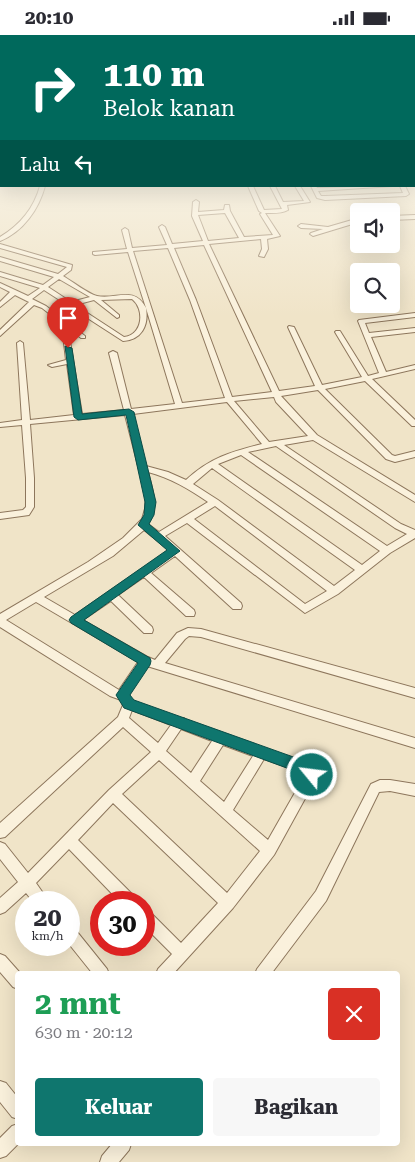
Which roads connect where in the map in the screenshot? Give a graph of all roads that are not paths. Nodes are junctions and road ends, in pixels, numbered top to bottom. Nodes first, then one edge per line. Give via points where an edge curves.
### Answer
1 (30, 211) edge
2 (196, 211) edge
3 (217, 211) edge
4 (228, 211) edge
5 (262, 211) edge
6 (282, 211) edge
7 (196, 214) junction
8 (263, 214) dead end
9 (415, 217) edge
10 (400, 218) edge
11 (350, 222) edge
12 (301, 226) dead end
13 (162, 227) dead end
14 (331, 227) junction
15 (125, 230) dead end
16 (313, 234) dead end
17 (264, 238) junction
18 (0, 239) edge
19 (243, 240) junction
20 (206, 243) junction
21 (0, 246) edge
22 (170, 246) junction
23 (96, 253) dead end
24 (131, 253) junction
25 (262, 256) dead end
26 (0, 259) edge
27 (100, 259) dead end
28 (0, 274) edge
29 (60, 277) junction
30 (0, 285) edge
31 (44, 287) junction
32 (14, 293) junction
33 (95, 298) junction
34 (113, 298) junction
35 (30, 301) junction
36 (71, 304) junction
37 (0, 305) edge
38 (44, 307) junction
39 (26, 309) junction
40 (415, 315) edge
41 (117, 316) junction
42 (291, 327) dead end
43 (415, 330) edge
44 (109, 331) junction
45 (1, 332) edge
46 (338, 332) dead end
47 (66, 335) dead end
48 (366, 335) junction
49 (83, 337) dead end
50 (20, 343) dead end
51 (113, 353) dead end
52 (70, 361) junction
53 (52, 365) dead end
54 (415, 367) edge
55 (382, 374) junction
56 (366, 378) junction
57 (320, 388) junction
58 (277, 395) junction
59 (229, 400) junction
60 (179, 406) junction
61 (129, 412) junction
62 (78, 417) junction
63 (25, 422) junction
64 (415, 424) edge
65 (0, 425) edge
66 (314, 437) junction
67 (278, 445) junction
68 (268, 446) junction
69 (242, 452) junction
70 (415, 454) edge
71 (211, 463) junction
72 (142, 468) junction
73 (187, 484) junction
74 (415, 499) edge
75 (215, 502) junction
76 (0, 516) edge
77 (187, 519) junction
78 (143, 525) junction
79 (414, 534) edge
80 (159, 537) junction
81 (175, 551) junction
82 (387, 551) junction
83 (362, 570) junction
84 (144, 572) junction
85 (334, 591) junction
86 (110, 595) junction
87 (36, 597) junction
88 (237, 606) dead end
89 (190, 613) dead end
90 (75, 620) junction
91 (0, 621) edge
92 (148, 630) dead end
93 (145, 661) junction
94 (157, 665) junction
95 (415, 693) edge
96 (126, 700) junction
97 (123, 720) junction
98 (180, 722) junction
99 (220, 739) junction
100 (415, 743) edge
101 (158, 753) junction
102 (261, 753) junction
103 (192, 783) junction
104 (415, 790) edge
105 (112, 794) junction
106 (224, 811) junction
107 (0, 833) edge
108 (68, 839) junction
109 (0, 849) edge
110 (269, 851) junction
111 (27, 883) junction
112 (33, 891) edge
113 (118, 891) edge
114 (228, 903) junction
115 (0, 907) edge
116 (155, 927) edge
117 (80, 947) edge
118 (181, 953) junction
119 (0, 961) edge
120 (100, 971) edge
121 (166, 971) edge
122 (264, 971) edge
123 (15, 978) edge
124 (0, 1089) edge
125 (15, 1107) edge
126 (15, 1135) edge
127 (121, 1146) edge
128 (0, 1150) edge
129 (108, 1162) edge

1 - 18 street via 18,228
2 - 7 street
3 - 7 street
4 - 19 street
5 - 6 street
7 - 20 street
8 - 17 street via 277,235
9 - 10 street
11 - 14 street
12 - 14 street
13 - 22 street
14 - 16 street
15 - 24 street
17 - 19 street
17 - 25 street
19 - 20 street
20 - 22 street
20 - 58 street
21 - 29 street via 69,265
22 - 24 street
22 - 59 street
23 - 24 street
24 - 27 street
24 - 60 street
26 - 29 street
28 - 31 street
29 - 31 street
29 - 33 street
30 - 32 street
31 - 35 street
31 - 36 street
32 - 35 street
32 - 37 street
33 - 34 street
33 - 36 street
33 - 41 street
34 - 41 street
34 - 44 street via 137,298 145,316 133,338 123,339
35 - 38 street
35 - 39 street
36 - 44 street
38 - 39 street
38 - 49 street
39 - 45 street
40 - 48 street via 362,320
41 - 44 street
42 - 57 street
43 - 48 street
46 - 56 street
47 - 52 street
48 - 55 street
50 - 63 street
51 - 61 street
52 - 53 street
52 - 62 street
54 - 55 street
55 - 56 street
56 - 57 street
56 - 64 street
57 - 58 street
57 - 70 street via 389,457 395,459
58 - 59 street
58 - 66 street
59 - 60 street
59 - 68 street
60 - 61 street
61 - 62 street
61 - 72 street
62 - 63 street
63 - 65 street
63 - 76 street via 30,507 26,513
66 - 67 street
66 - 74 street
67 - 68 street
67 - 79 street
68 - 69 street
69 - 71 street
69 - 82 street
71 - 73 street
71 - 83 street
72 - 73 street
72 - 78 street via 150,502 149,515
73 - 75 street
75 - 77 street
75 - 85 street
77 - 80 street
77 - 85 street via 304,609
78 - 80 street
78 - 87 street via 111,551
79 - 82 street
80 - 81 street
81 - 84 street
81 - 88 street
82 - 83 street
83 - 85 street
84 - 86 street
84 - 89 street
86 - 90 street
86 - 92 street
87 - 90 street
87 - 91 street
90 - 93 street
91 - 96 street
93 - 94 street
93 - 96 street
94 - 95 street via 188,632
94 - 100 street
96 - 97 street
96 - 98 street
97 - 101 street
97 - 107 street
98 - 99 street
98 - 101 street
99 - 102 street
99 - 103 street
101 - 103 street
101 - 105 street
102 - 106 street
102 - 110 street via 308,769 312,775
103 - 106 street
104 - 122 street via 382,784 376,788 321,896
105 - 108 street
105 - 114 street
106 - 110 street
108 - 111 street
108 - 113 street
109 - 111 street
110 - 114 street
111 - 112 street
111 - 115 street
114 - 118 street
116 - 118 street
117 - 120 street
118 - 121 street
119 - 123 street
124 - 125 street
126 - 128 street
127 - 129 street

